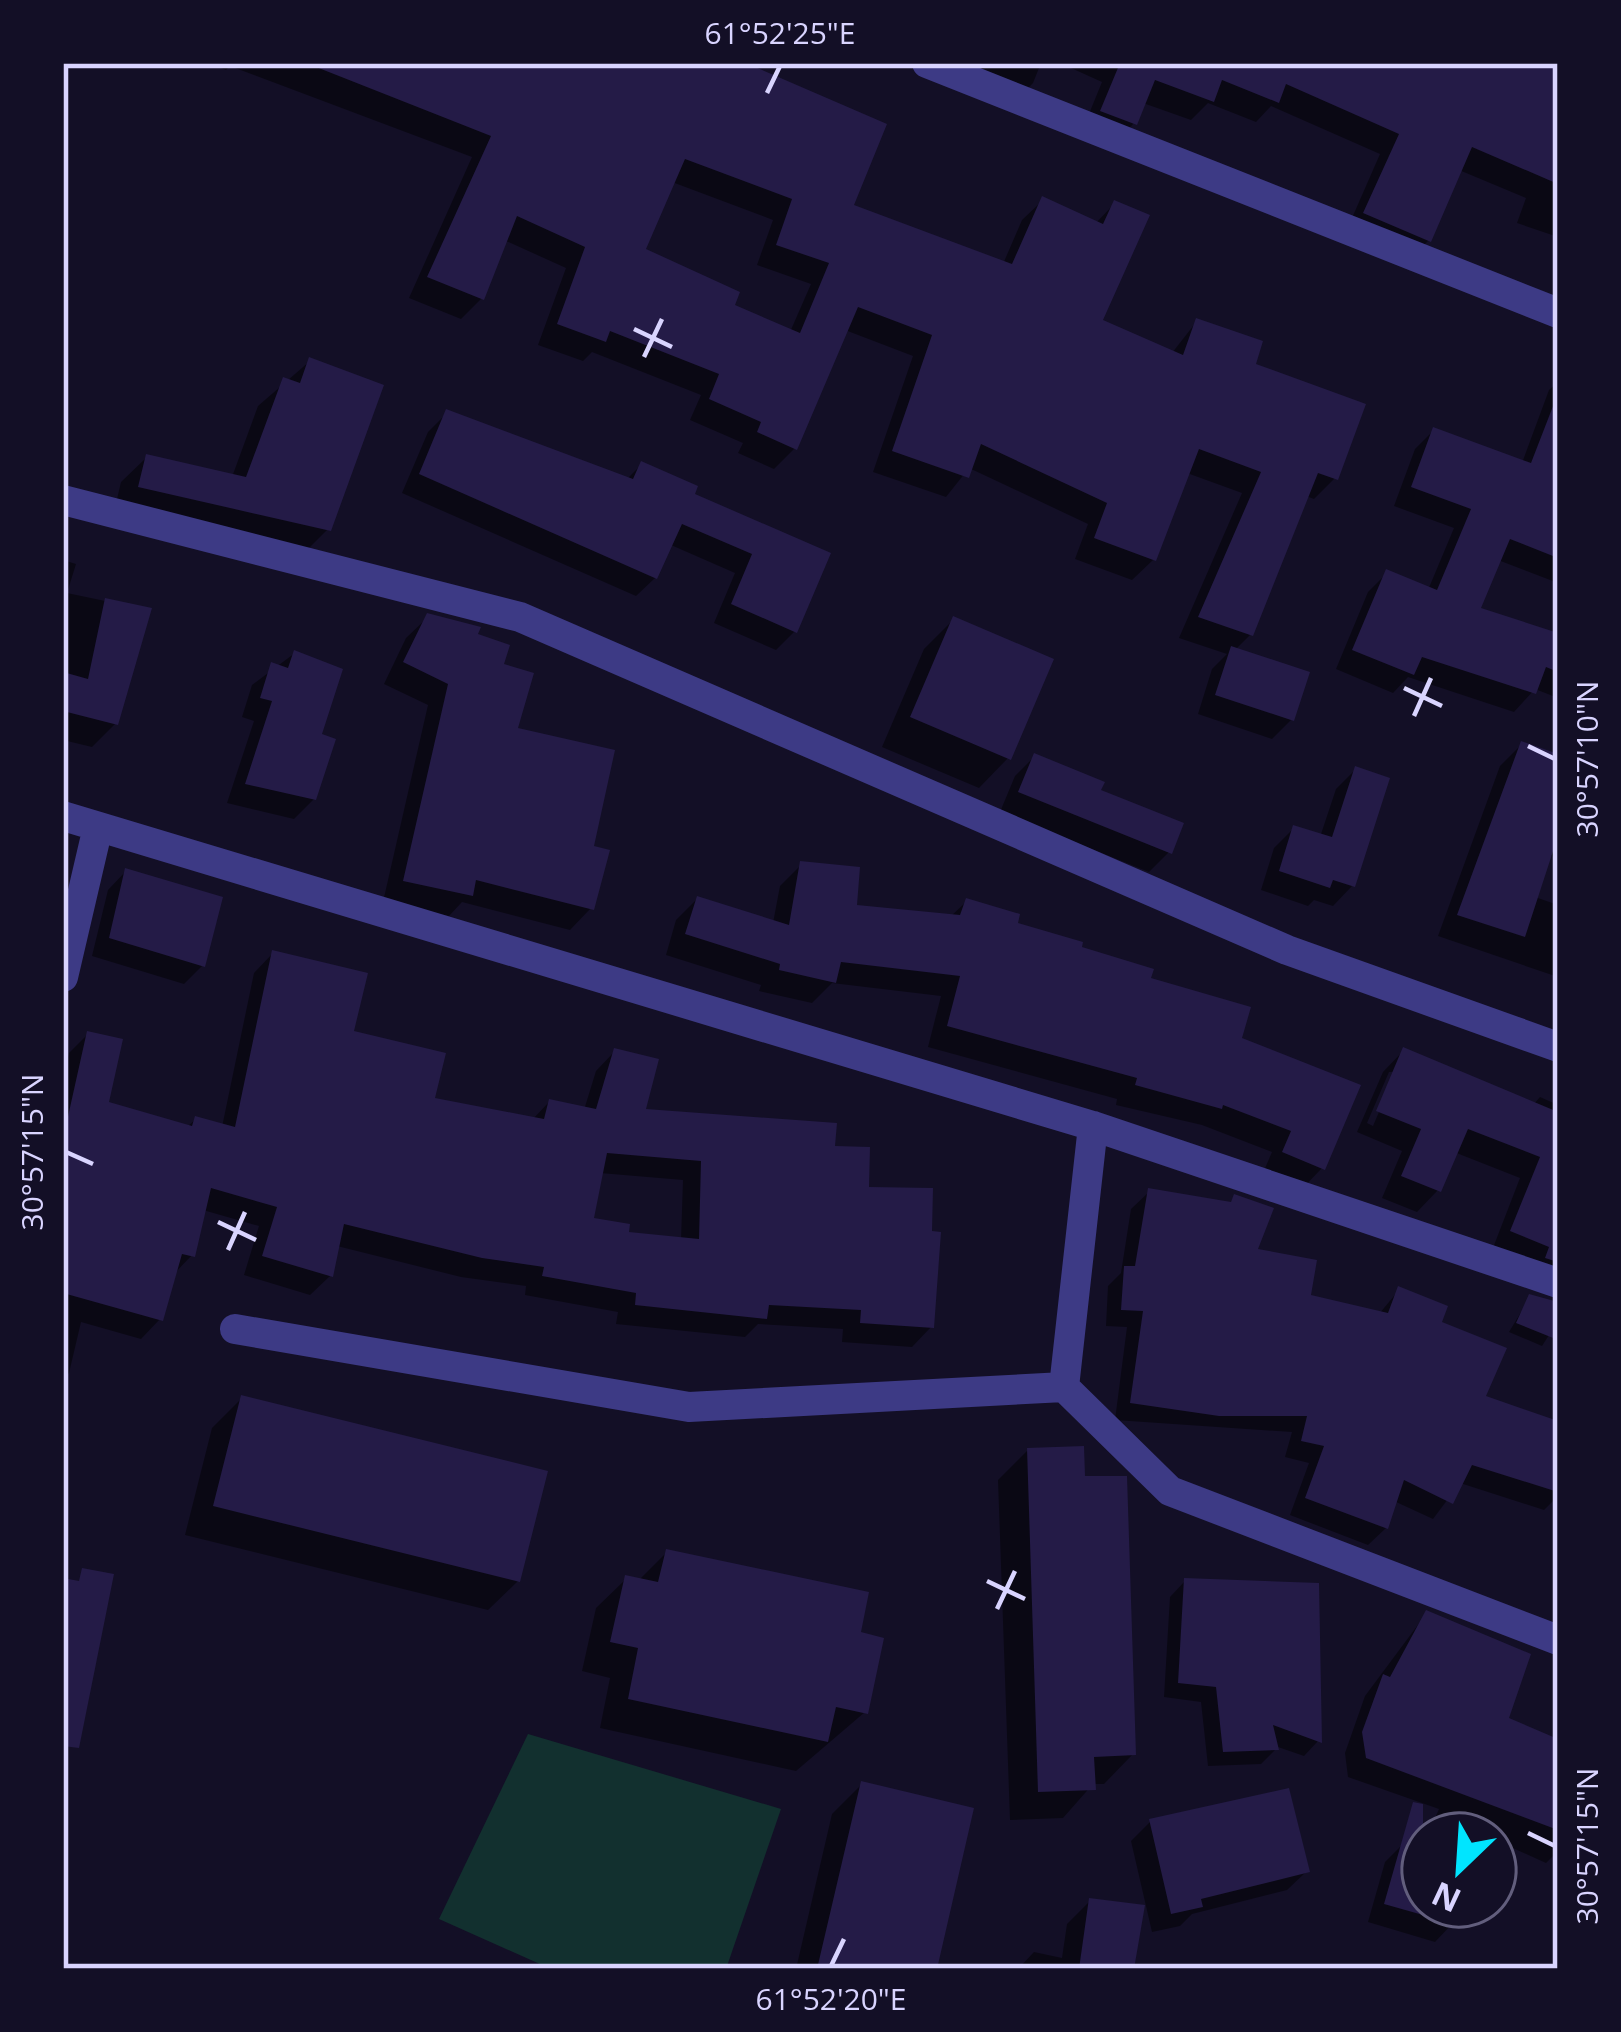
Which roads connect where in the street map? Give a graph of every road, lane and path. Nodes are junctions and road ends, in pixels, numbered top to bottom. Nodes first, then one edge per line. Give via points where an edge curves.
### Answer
1 (927, 63) edge
2 (1558, 313) edge
3 (63, 500) edge
4 (63, 816) edge
5 (98, 826) junction
6 (63, 977) edge
7 (1558, 1047) edge
8 (1094, 1126) junction
9 (1558, 1283) edge
10 (235, 1329) dead end
11 (1064, 1388) junction
12 (1558, 1640) edge

1 - 2 street
3 - 7 street via 520,617 1287,950
4 - 5 street
5 - 6 street
5 - 8 street
8 - 9 street
8 - 11 street
10 - 11 street via 689,1407
11 - 12 street via 1170,1491

